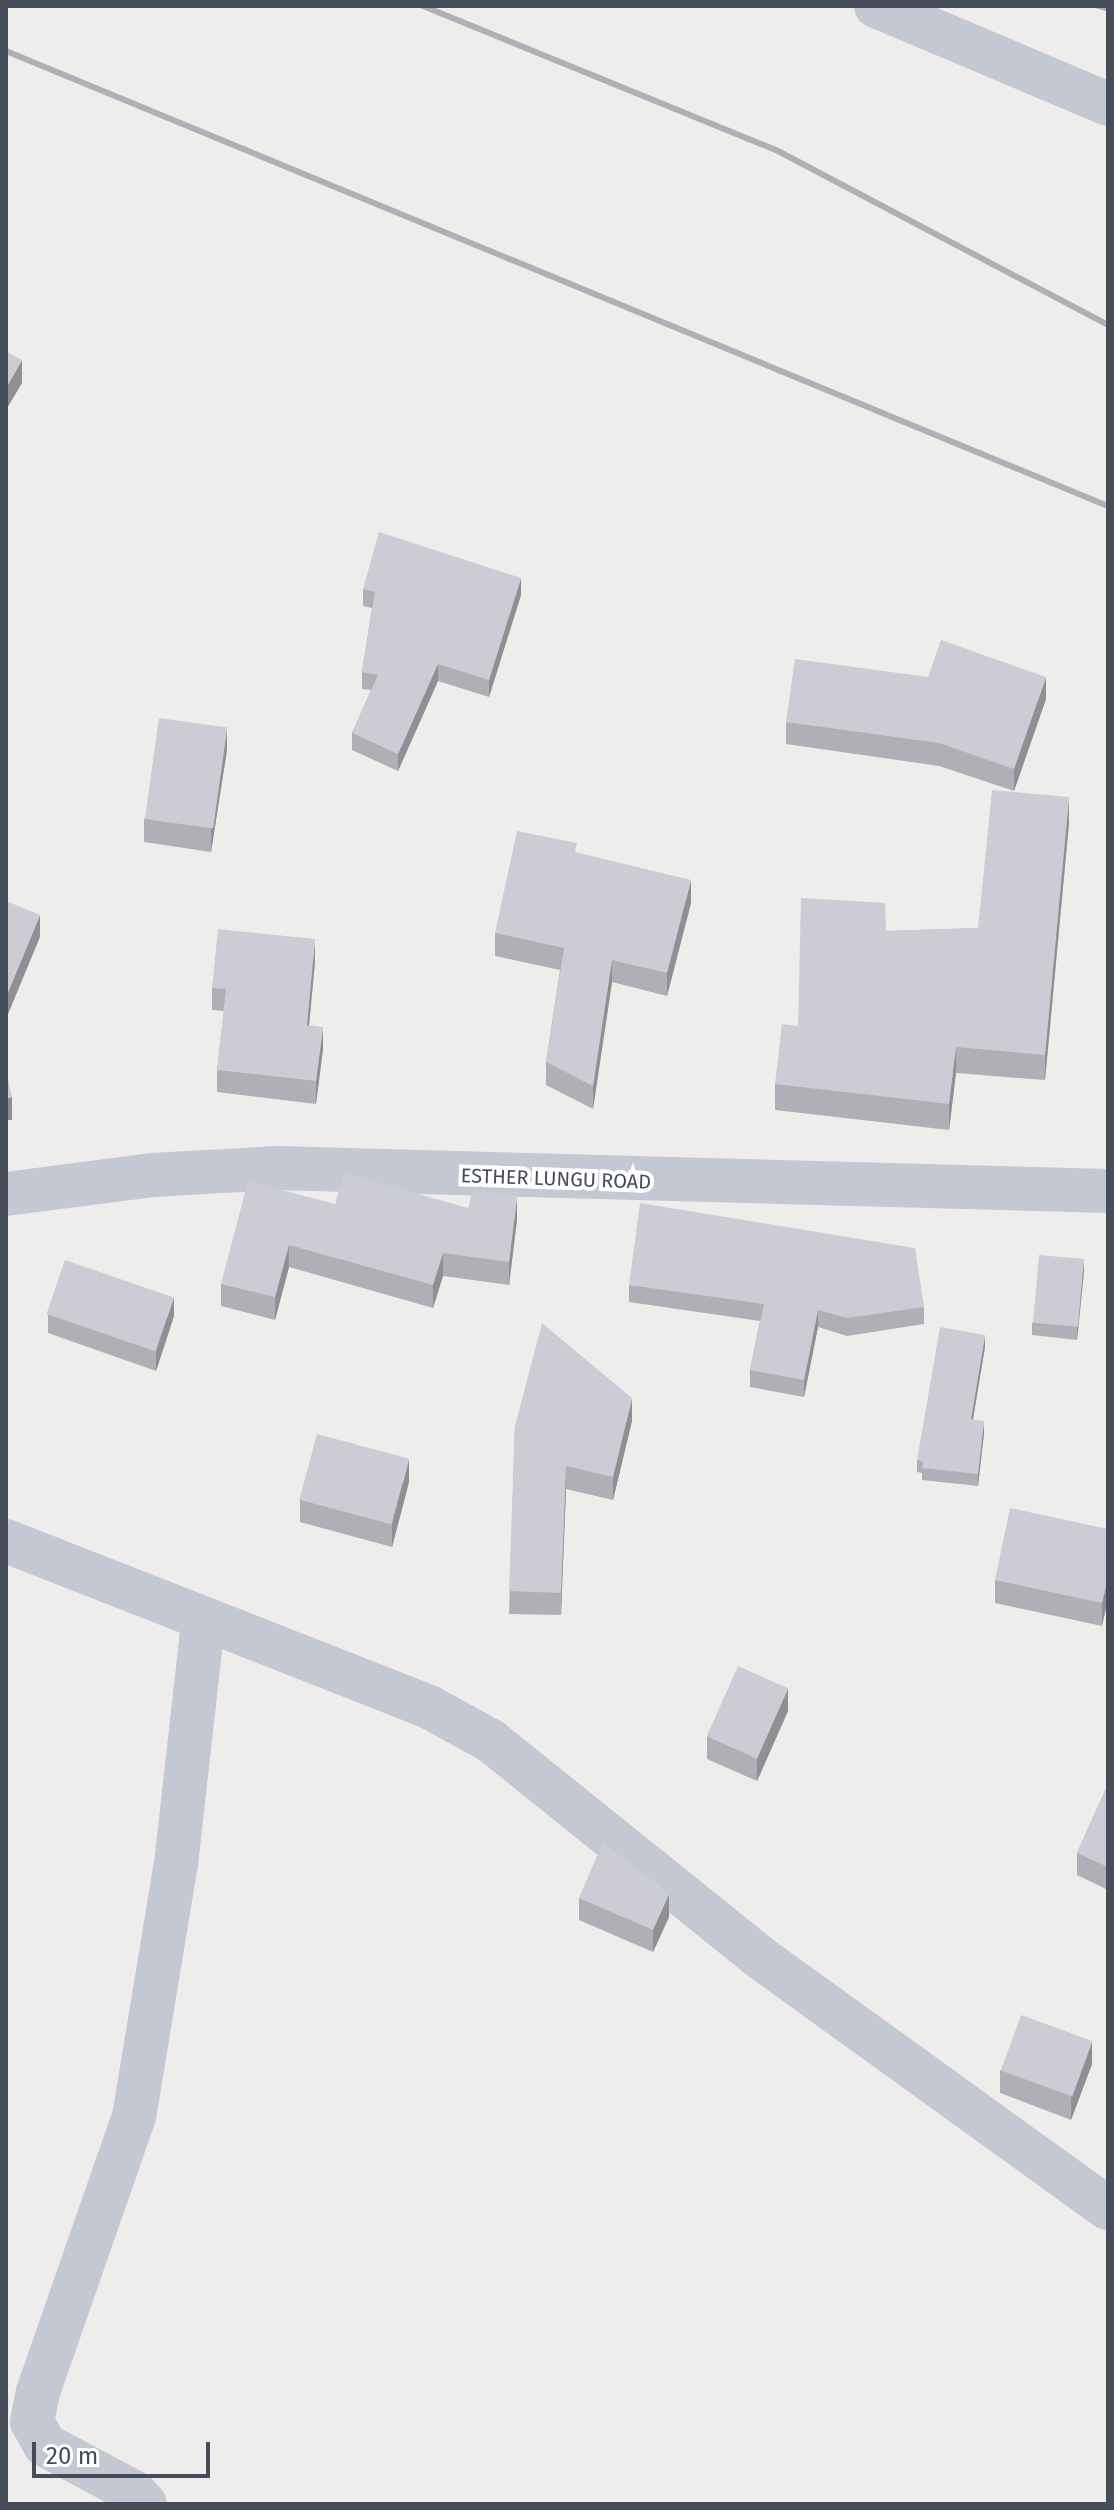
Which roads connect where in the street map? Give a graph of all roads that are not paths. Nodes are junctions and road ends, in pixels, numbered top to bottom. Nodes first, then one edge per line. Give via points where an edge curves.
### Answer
1 (882, 7) edge
2 (1108, 104) edge
3 (1108, 1191) edge
4 (6, 1194) edge
5 (6, 1541) edge
6 (203, 1622) junction
7 (1108, 2208) edge
8 (145, 2504) edge

1 - 2 street
3 - 4 street, ESTHER LUNGU ROAD via 278,1168 152,1175
5 - 6 street
6 - 7 street via 429,1707 491,1741 758,1956
6 - 8 street via 176,1864 134,2117 32,2422 45,2445 135,2493

